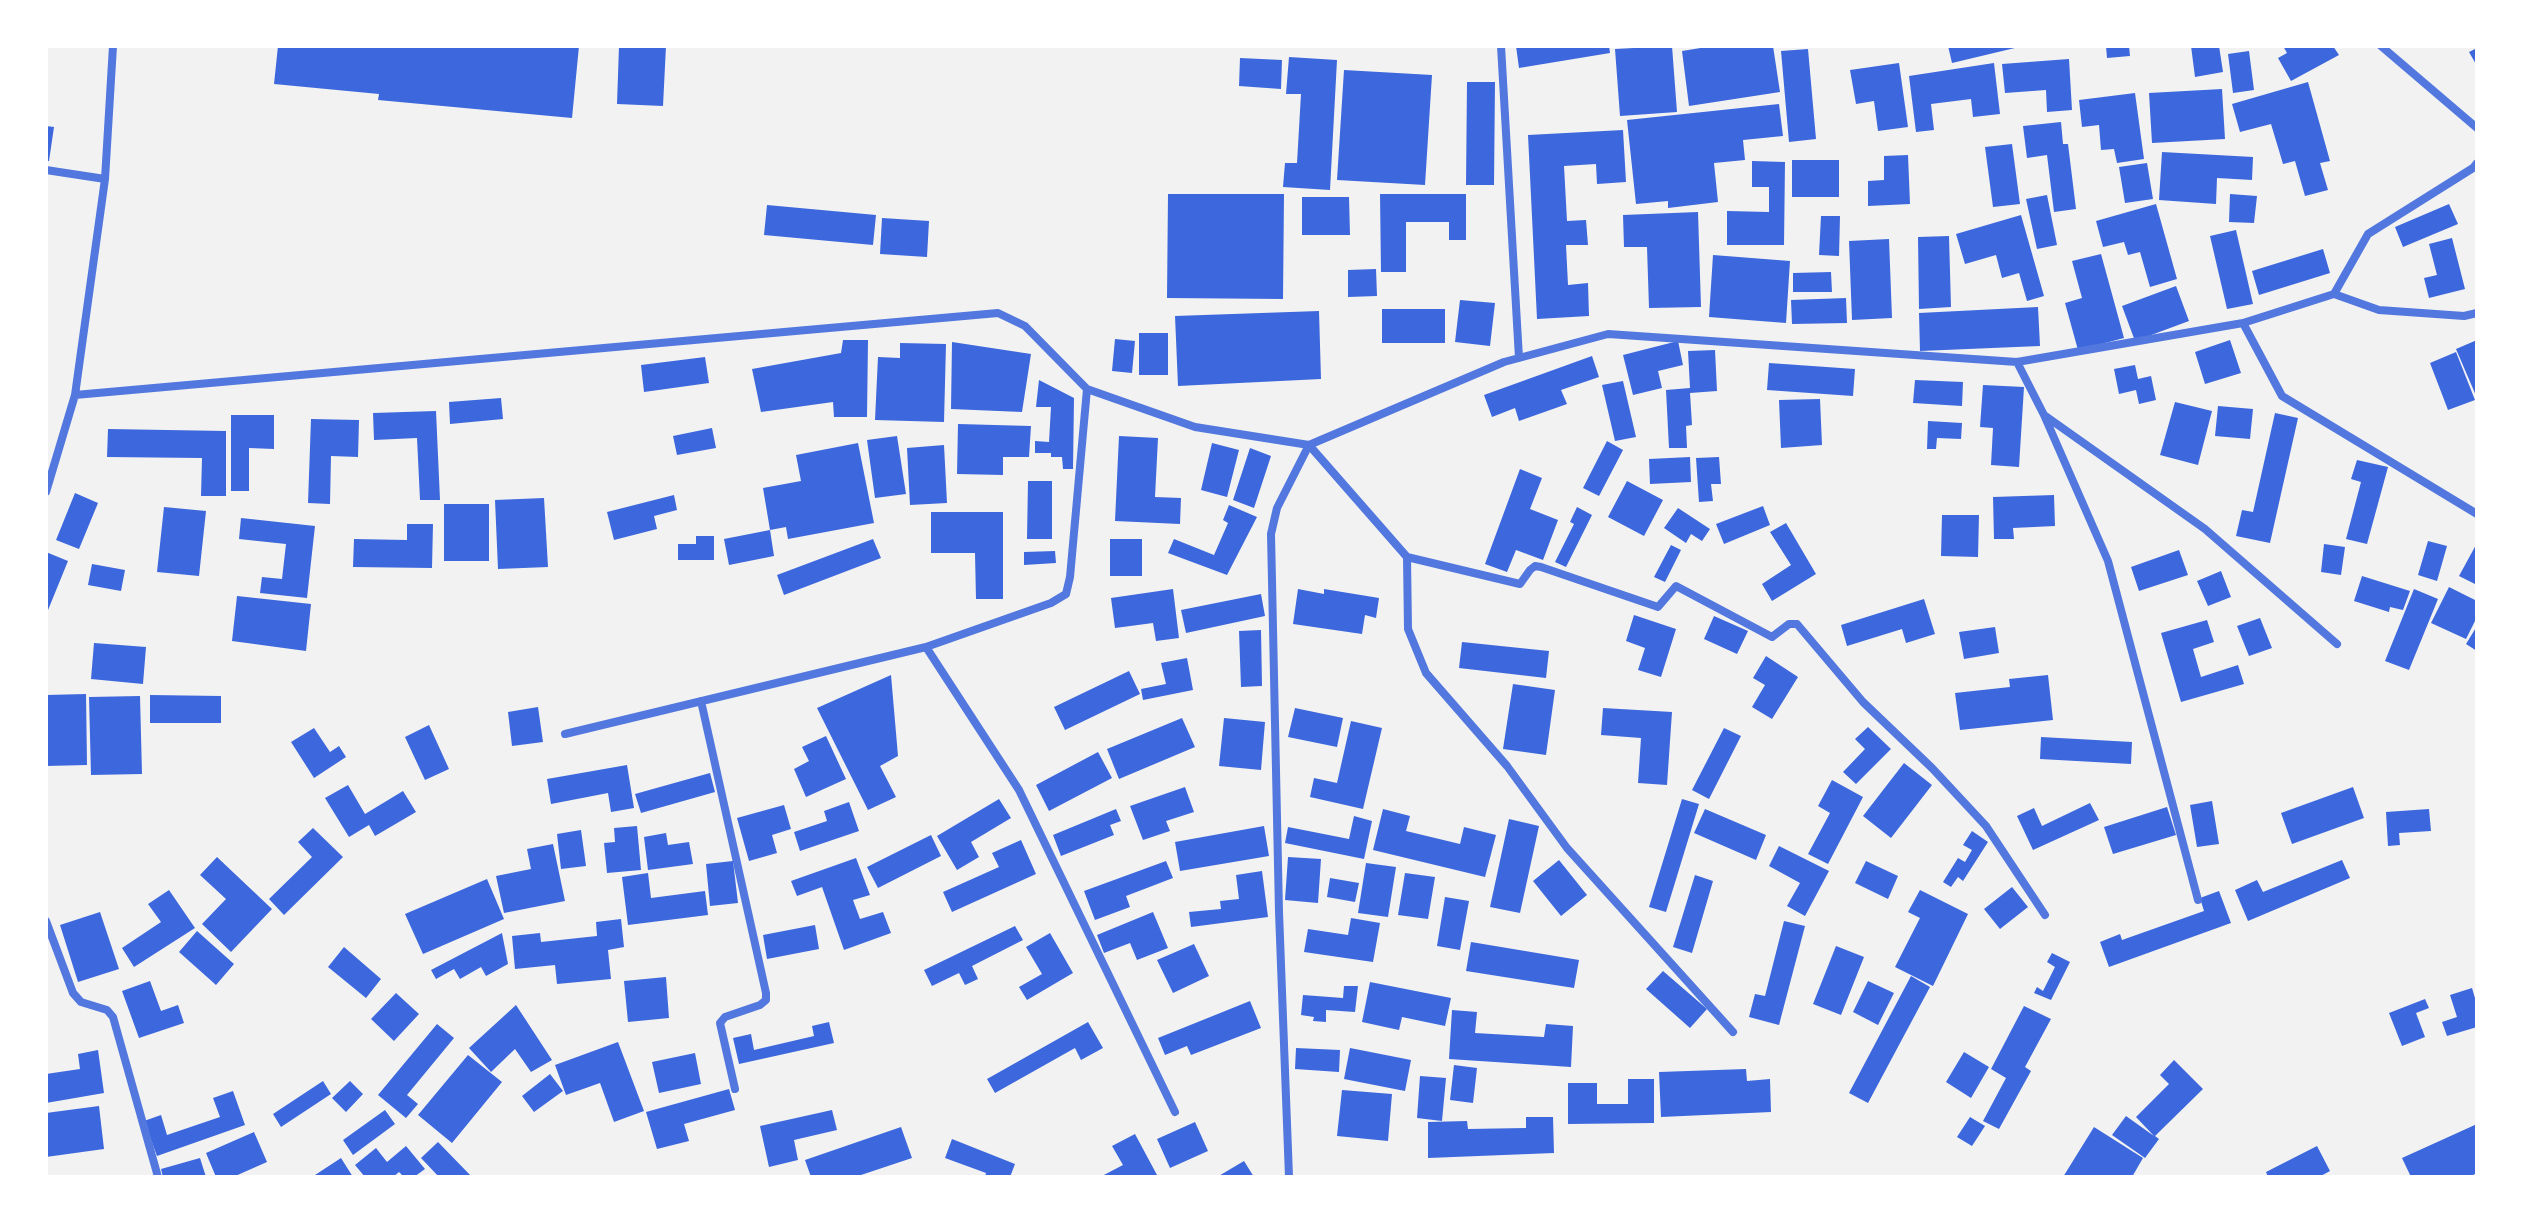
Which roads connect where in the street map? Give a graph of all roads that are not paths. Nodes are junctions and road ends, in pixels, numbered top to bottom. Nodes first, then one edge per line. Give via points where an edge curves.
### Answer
1 (113, 46) edge
2 (1501, 46) edge
3 (2381, 46) edge
4 (2477, 128) edge
5 (2477, 163) edge
6 (46, 170) edge
7 (105, 179) junction
8 (2334, 294) junction
9 (2477, 313) edge
10 (2243, 323) junction
11 (1519, 358) junction
12 (2017, 362) junction
13 (1087, 389) junction
14 (75, 395) junction
15 (2044, 415) junction
16 (1309, 445) junction
17 (46, 490) edge
18 (2477, 514) edge
19 (1407, 557) junction
20 (2337, 644) dead end
21 (926, 647) junction
22 (701, 701) junction
23 (565, 734) dead end
24 (2198, 900) dead end
25 (2045, 915) dead end
26 (46, 921) edge
27 (1733, 1032) dead end
28 (735, 1089) dead end
29 (1175, 1112) dead end
30 (158, 1177) edge
31 (1289, 1177) edge

1 - 7 street
2 - 11 street
3 - 4 street
5 - 8 street via 2368,234
6 - 7 street
7 - 14 street
8 - 9 street via 2379,310
8 - 10 street
10 - 12 street
10 - 18 street via 2282,396
11 - 12 street via 1608,334
11 - 16 street
12 - 15 street
13 - 14 street via 1025,326 998,313
13 - 16 street via 1195,427
13 - 21 street via 1066,594
14 - 17 street
15 - 20 street via 2205,529
15 - 24 street via 2108,561
16 - 19 street
16 - 31 street via 1277,508 1271,534
19 - 25 street via 1520,584 1530,570 1541,567 1658,607 1676,586 1772,637 1797,624 1863,702 1986,826
19 - 27 street via 1408,629 1426,673 1507,766 1567,848
21 - 22 street
21 - 29 street via 1019,790
22 - 23 street
22 - 28 street via 766,993 760,1005 720,1023
26 - 30 street via 73,993 113,1017

